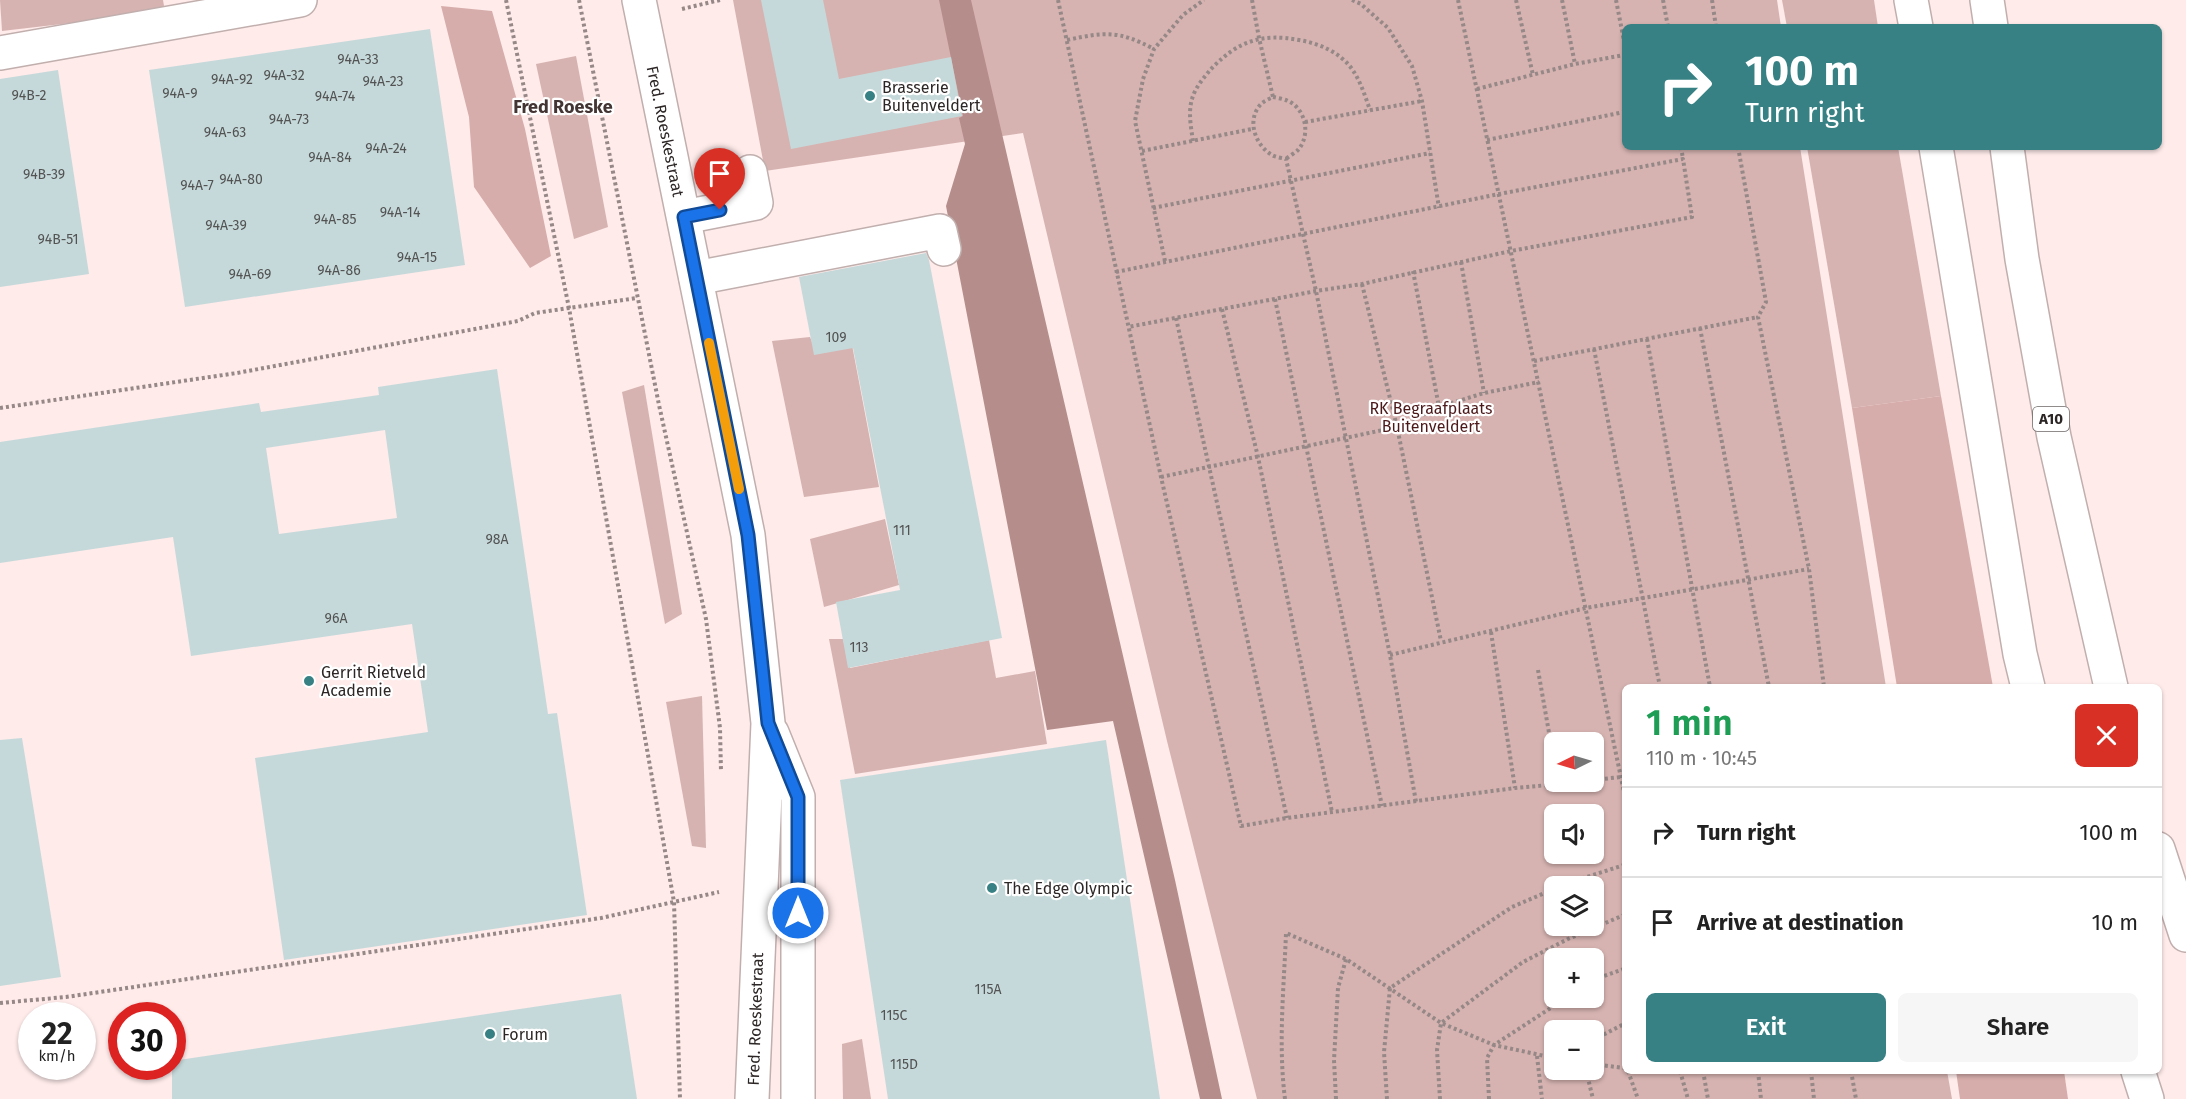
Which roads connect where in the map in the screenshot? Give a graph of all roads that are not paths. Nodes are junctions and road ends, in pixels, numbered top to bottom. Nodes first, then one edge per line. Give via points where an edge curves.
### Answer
1 (300, 0) edge
2 (639, 0) edge
3 (1911, 0) edge
4 (1987, 0) edge
5 (1915, 24) edge
6 (1991, 24) edge
7 (0, 53) edge
8 (1936, 150) edge
9 (2007, 150) edge
10 (750, 172) dead end
11 (684, 217) junction
12 (944, 249) dead end
13 (696, 278) junction
14 (2027, 684) edge
15 (2109, 684) edge
16 (768, 723) junction
17 (2162, 861) edge
18 (2186, 935) edge
19 (2139, 1074) edge
20 (752, 1099) edge
21 (798, 1099) edge
22 (2147, 1099) edge

1 - 7 main road
2 - 11 main road, Fred. Roeskestraat
3 - 5 main road
4 - 6 main road
8 - 14 main road
9 - 15 main road, A10 via 2022,259 2054,437
10 - 11 main road via 756,203
11 - 13 main road, Fred. Roeskestraat
12 - 13 main road via 940,231
13 - 16 main road, Fred. Roeskestraat via 748,535
16 - 20 main road, Fred. Roeskestraat
16 - 21 main road, Fred. Roeskestraat via 798,797
17 - 18 main road
19 - 22 main road

